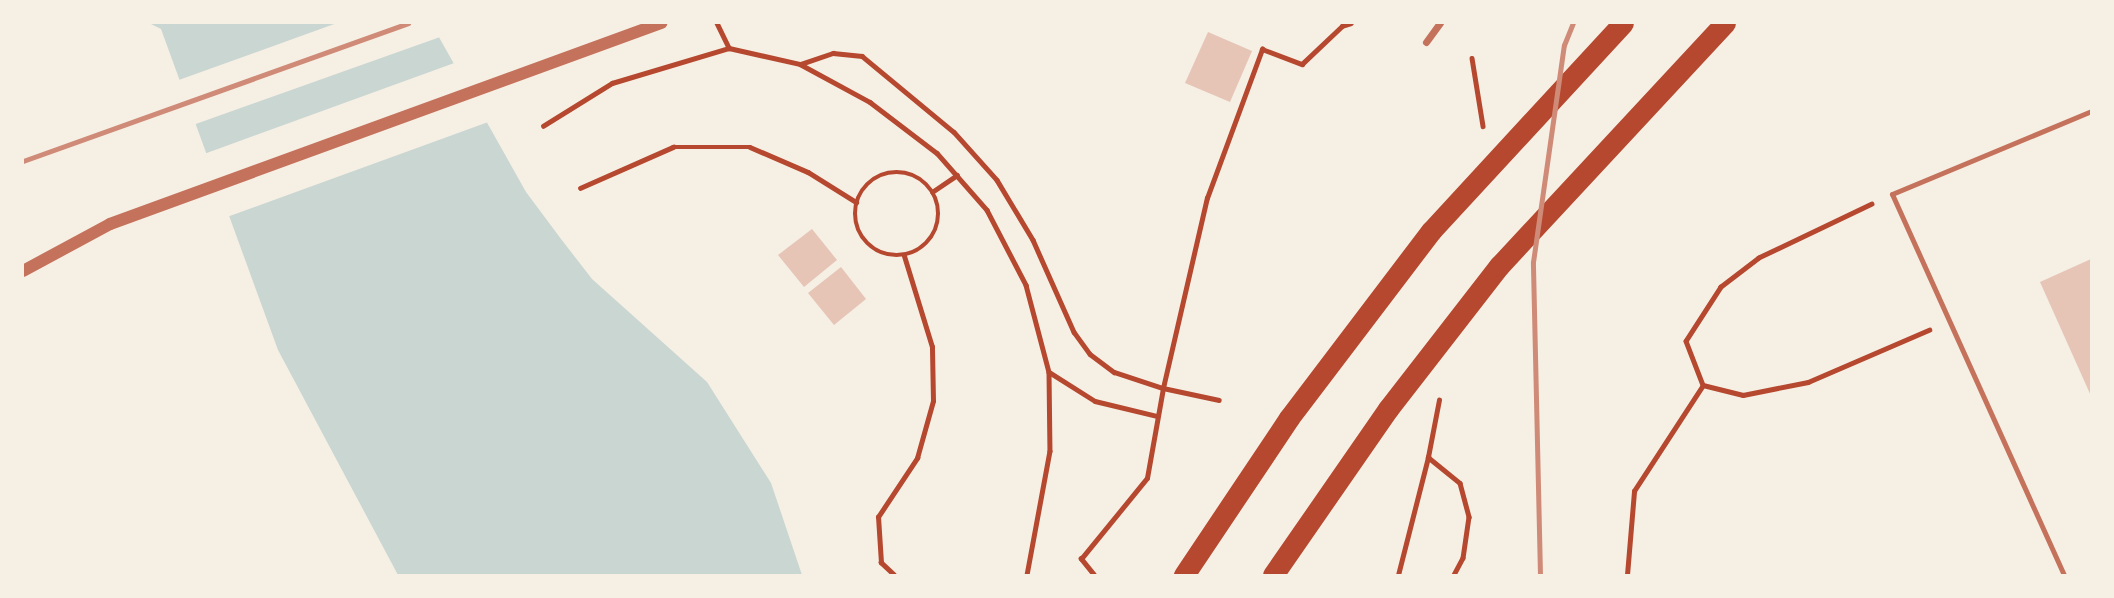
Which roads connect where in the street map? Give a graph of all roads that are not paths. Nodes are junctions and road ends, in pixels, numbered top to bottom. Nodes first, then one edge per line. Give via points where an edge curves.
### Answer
1 (661, 23) edge
2 (1440, 23) edge
3 (1623, 23) edge
4 (1725, 23) edge
5 (1426, 42) dead end
6 (2091, 111) edge
7 (23, 271) edge
8 (1184, 575) edge
9 (1273, 575) edge
10 (2064, 575) edge

1 - 7 street via 110,224
2 - 5 street
3 - 8 highway via 1431,231 1289,418
4 - 9 highway via 1499,266 1388,410
6 - 10 lane via 1892,194

